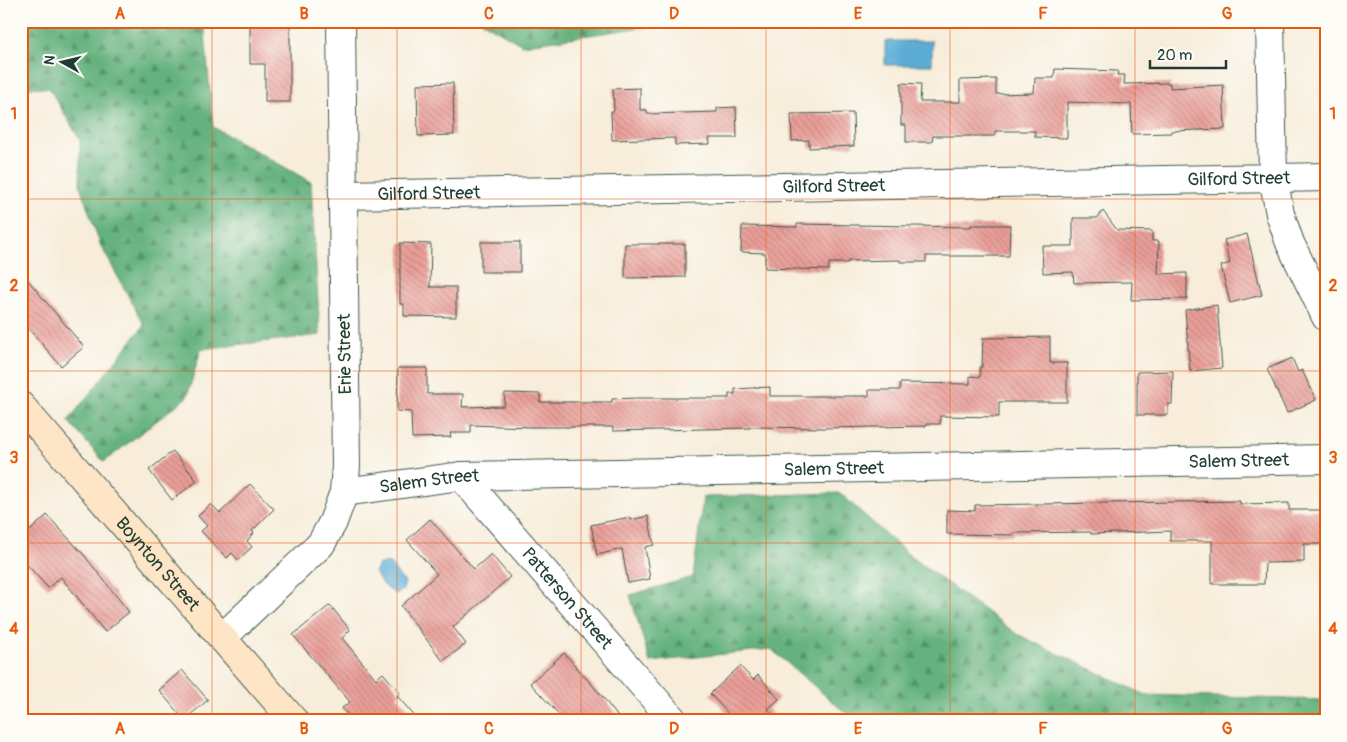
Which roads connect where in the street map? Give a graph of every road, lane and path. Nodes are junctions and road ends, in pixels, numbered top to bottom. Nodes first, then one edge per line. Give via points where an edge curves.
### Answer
1 (341, 21) edge
2 (1270, 21) edge
3 (1273, 177) junction
4 (1326, 177) edge
5 (343, 196) junction
6 (1326, 317) edge
7 (24, 415) edge
8 (1326, 459) edge
9 (461, 476) junction
10 (344, 492) junction
11 (222, 638) junction
12 (294, 721) edge
13 (674, 721) edge

1 - 5 street, Erie Street
2 - 3 street
3 - 4 street, Gilford Street
3 - 5 street, Gilford Street
3 - 6 street via 1280,214 1290,242
5 - 10 street, Erie Street
7 - 11 street, Boynton Street
8 - 9 street, Salem Street
9 - 10 street, Salem Street
9 - 13 street, Patterson Street
10 - 11 street, Erie Street via 321,544
11 - 12 street, Boynton Street

